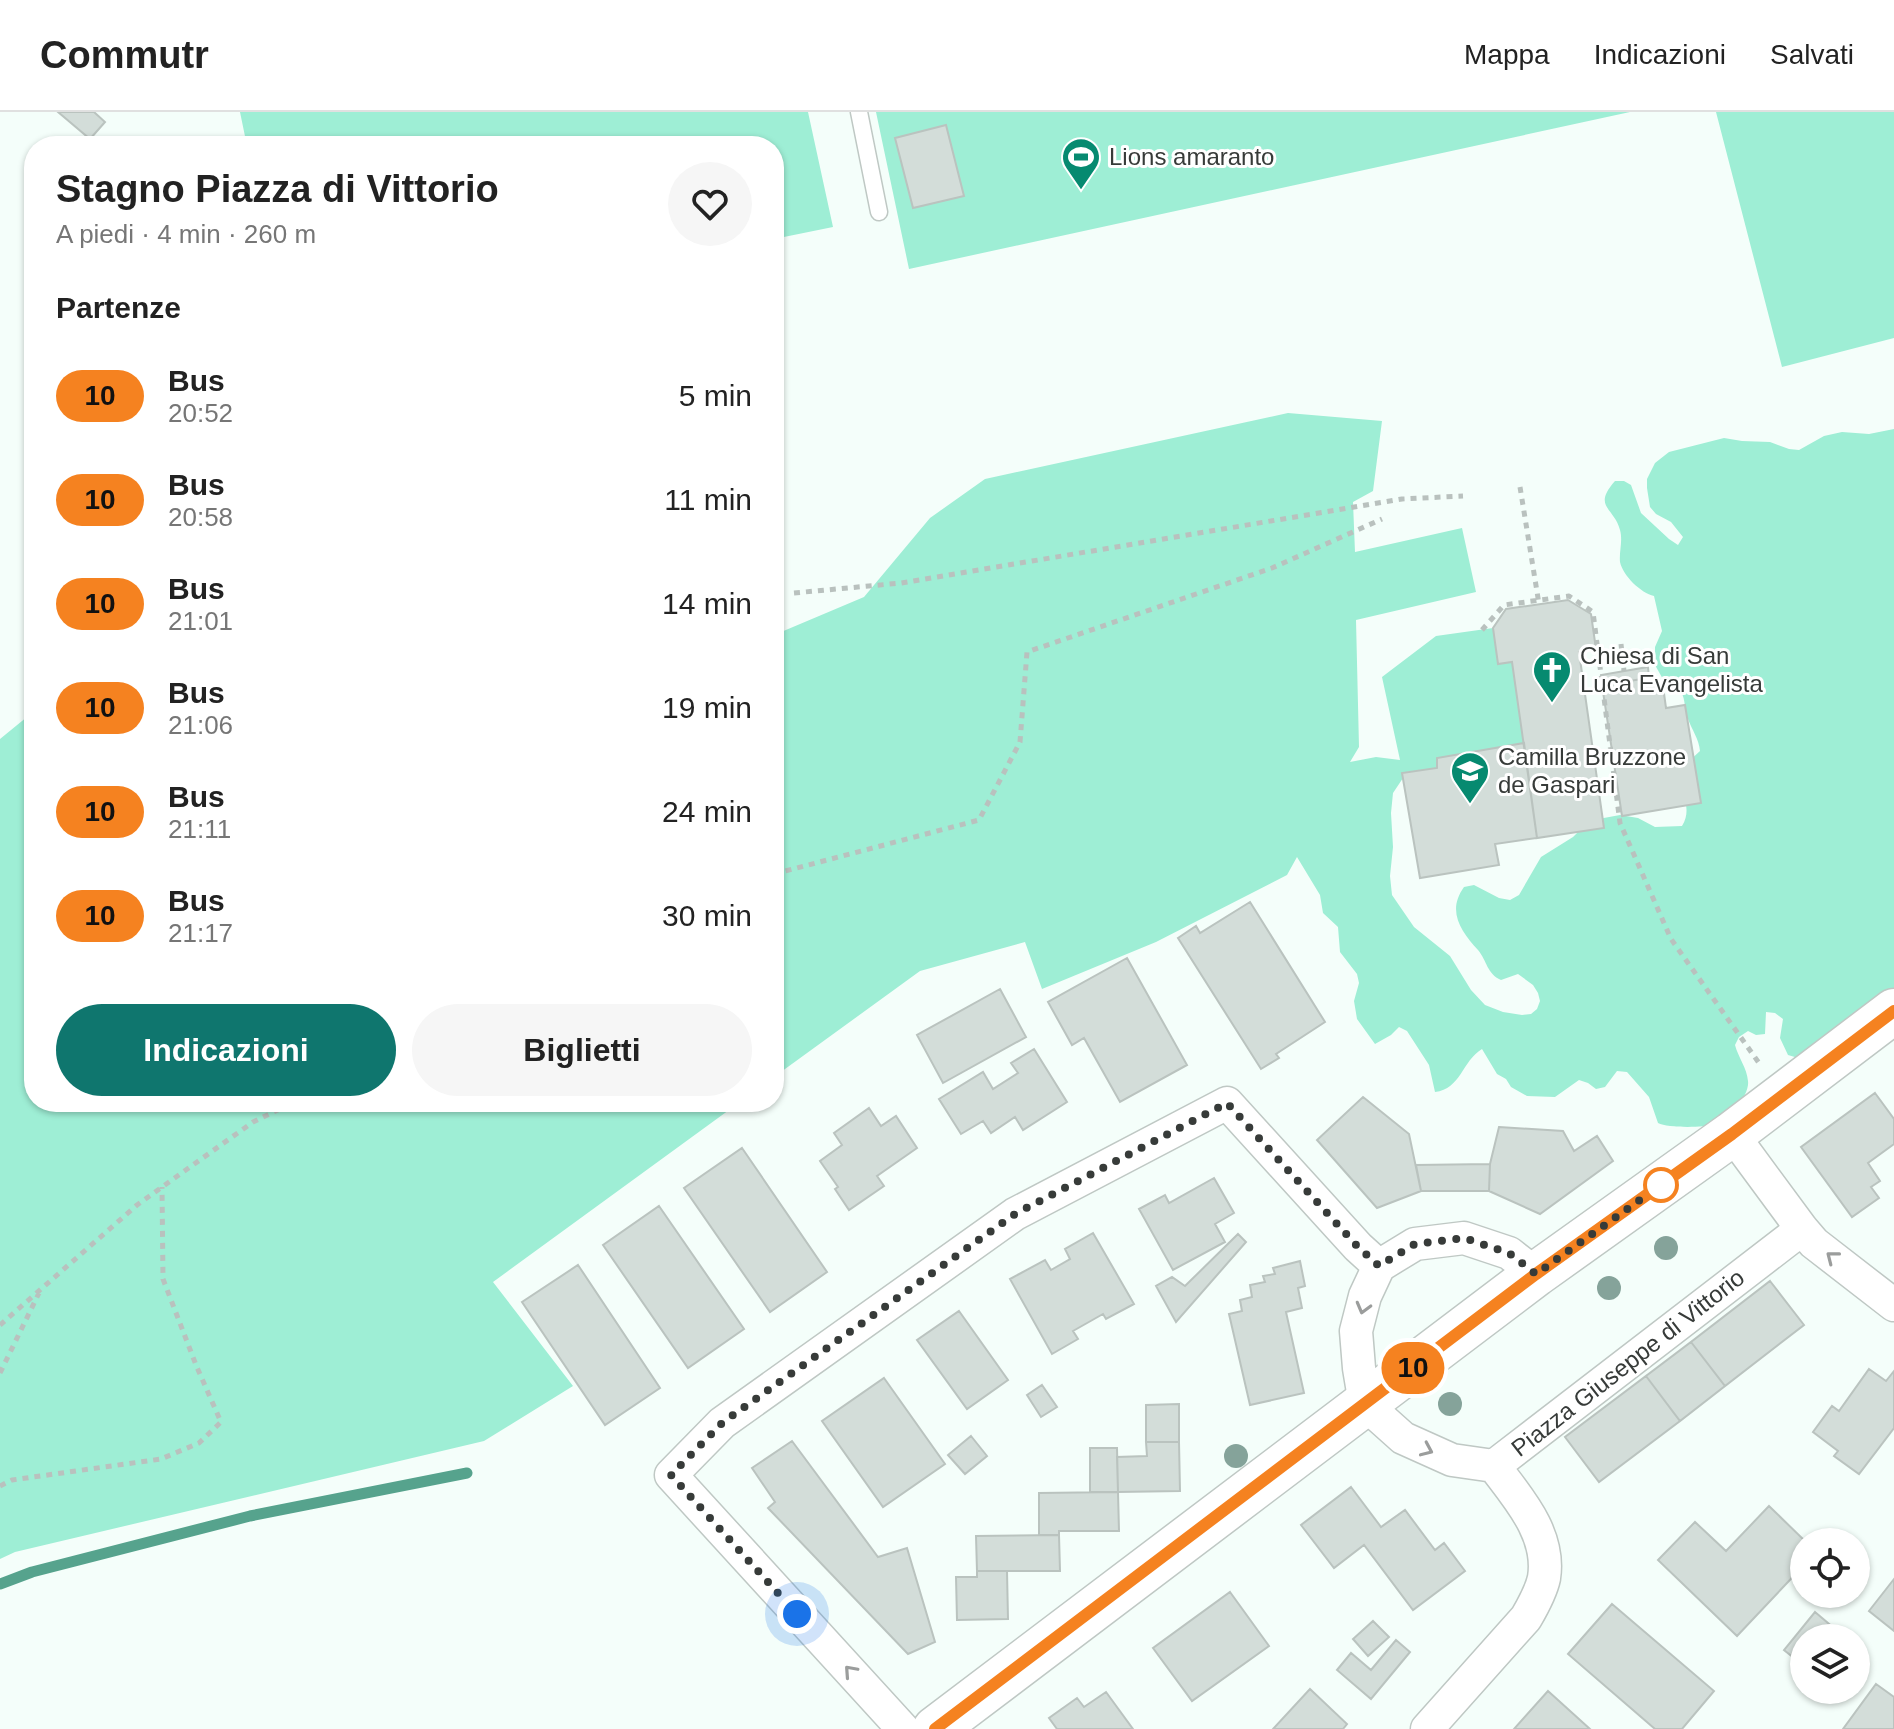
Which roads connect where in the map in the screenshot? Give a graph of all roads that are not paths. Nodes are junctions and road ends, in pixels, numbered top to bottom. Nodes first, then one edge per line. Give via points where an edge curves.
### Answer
1 (859, 112) edge
2 (879, 212) dead end
3 (1894, 1011) edge
4 (1732, 1134) junction
5 (1802, 1229) junction
6 (1379, 1266) junction
7 (1536, 1274) junction
8 (1894, 1305) edge
9 (1365, 1404) junction
10 (1494, 1466) junction
11 (903, 1729) edge
12 (935, 1729) edge
13 (1427, 1729) edge

1 - 2 lane
3 - 4 street
4 - 5 street
4 - 7 street
8 -> 5 street
5 - 10 street, Piazza Giuseppe di Vittorio
6 - 7 street via 1415,1244 1464,1238 1509,1253
6 -> 9 street via 1356,1331
11 -> 6 street via 671,1475 722,1423 1015,1214 1227,1103
7 - 9 street
9 -> 10 street, Piazza Giuseppe di Vittorio via 1403,1438 1452,1460
9 - 12 street
10 - 13 street via 1532,1519 1541,1540 1544,1580 1526,1618

